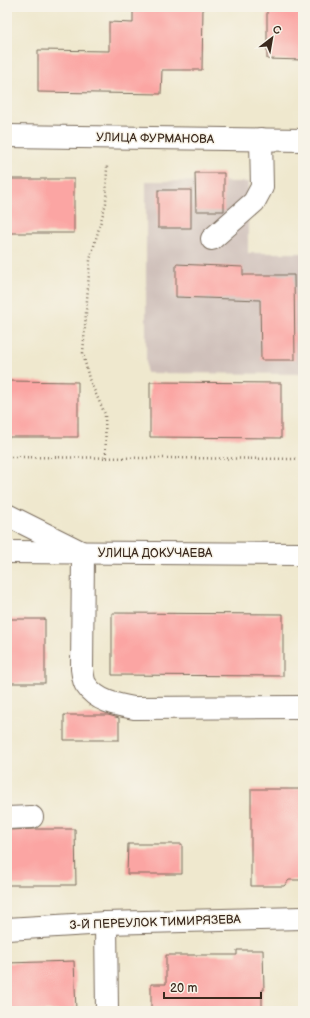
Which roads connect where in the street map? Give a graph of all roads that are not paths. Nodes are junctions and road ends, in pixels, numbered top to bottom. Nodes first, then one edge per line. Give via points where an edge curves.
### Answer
1 (7, 136) edge
2 (261, 139) junction
3 (303, 140) edge
4 (212, 238) dead end
5 (7, 515) edge
6 (7, 552) edge
7 (83, 553) junction
8 (303, 554) edge
9 (303, 707) edge
10 (32, 817) dead end
11 (7, 818) edge
12 (303, 918) edge
13 (106, 923) junction
14 (7, 929) edge
15 (107, 1011) edge

1 - 2 street, УЛИЦА ФУРМАНОВА
2 - 3 street, УЛИЦА ФУРМАНОВА
2 - 4 street via 262,187 254,202
5 - 7 street
6 - 7 street, УЛИЦА ДОКУЧАЕВА
7 - 8 street, УЛИЦА ДОКУЧАЕВА
7 - 9 street via 82,669 85,685 98,697 114,705 134,708
10 - 11 street
12 - 13 street, 3-Й ПЕРЕУЛОК ТИМИРЯЗЕВА
13 - 14 street, 3-Й ПЕРЕУЛОК ТИМИРЯЗЕВА
13 - 15 street

